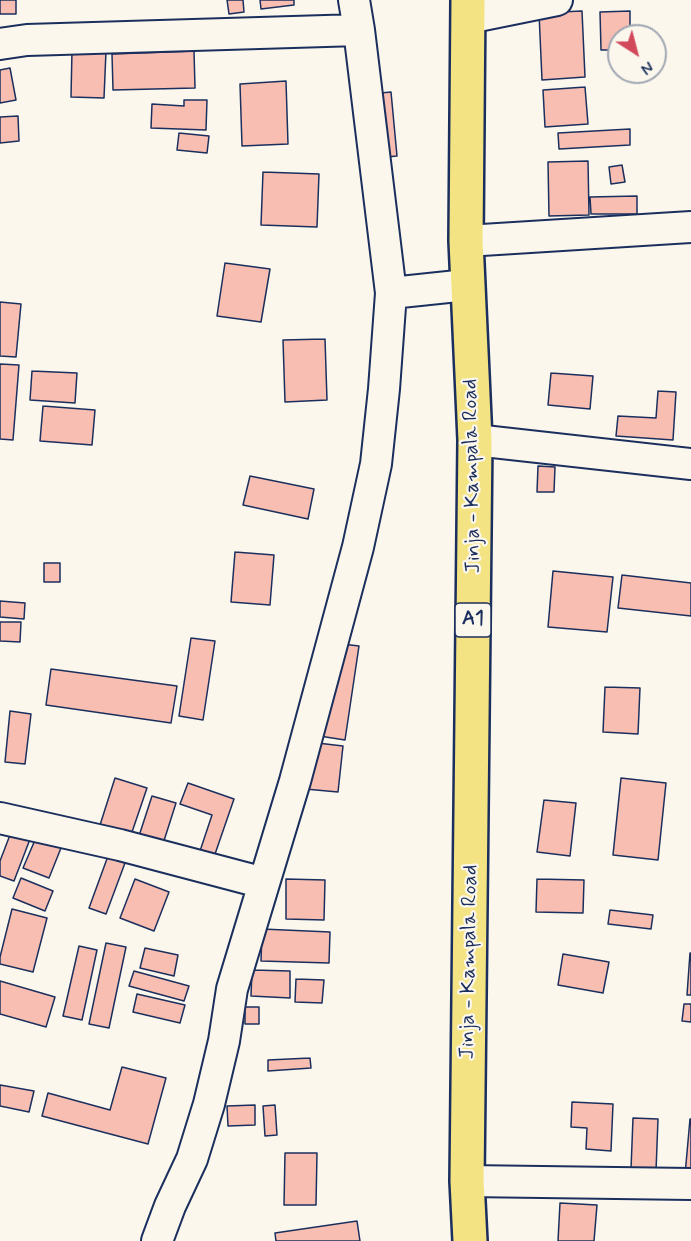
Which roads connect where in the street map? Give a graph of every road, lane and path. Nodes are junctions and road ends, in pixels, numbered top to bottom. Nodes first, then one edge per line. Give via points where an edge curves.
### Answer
1 (354, 0) edge
2 (557, 0) edge
3 (468, 9) edge
4 (358, 30) junction
5 (0, 44) edge
6 (691, 227) edge
7 (466, 241) junction
8 (467, 285) junction
9 (391, 293) junction
10 (475, 440) junction
11 (691, 464) edge
12 (0, 818) edge
13 (264, 883) junction
14 (467, 1181) junction
15 (691, 1184) edge
16 (157, 1241) edge
17 (470, 1241) edge

1 - 4 street
2 - 3 street
3 - 7 highway, Jinja - Kampala Road / A1
4 - 5 street
4 - 9 street
6 - 7 street
7 - 8 highway, Jinja - Kampala Road / A1
8 - 9 street
8 - 10 highway, Jinja - Kampala Road / A1
9 - 13 street via 376,464 330,652
10 - 11 street
10 - 14 highway, Jinja - Kampala Road / A1
12 - 13 street
13 - 16 street via 232,989 209,1104 192,1159
14 - 15 street
14 - 17 highway, Jinja - Kampala Road / A1

